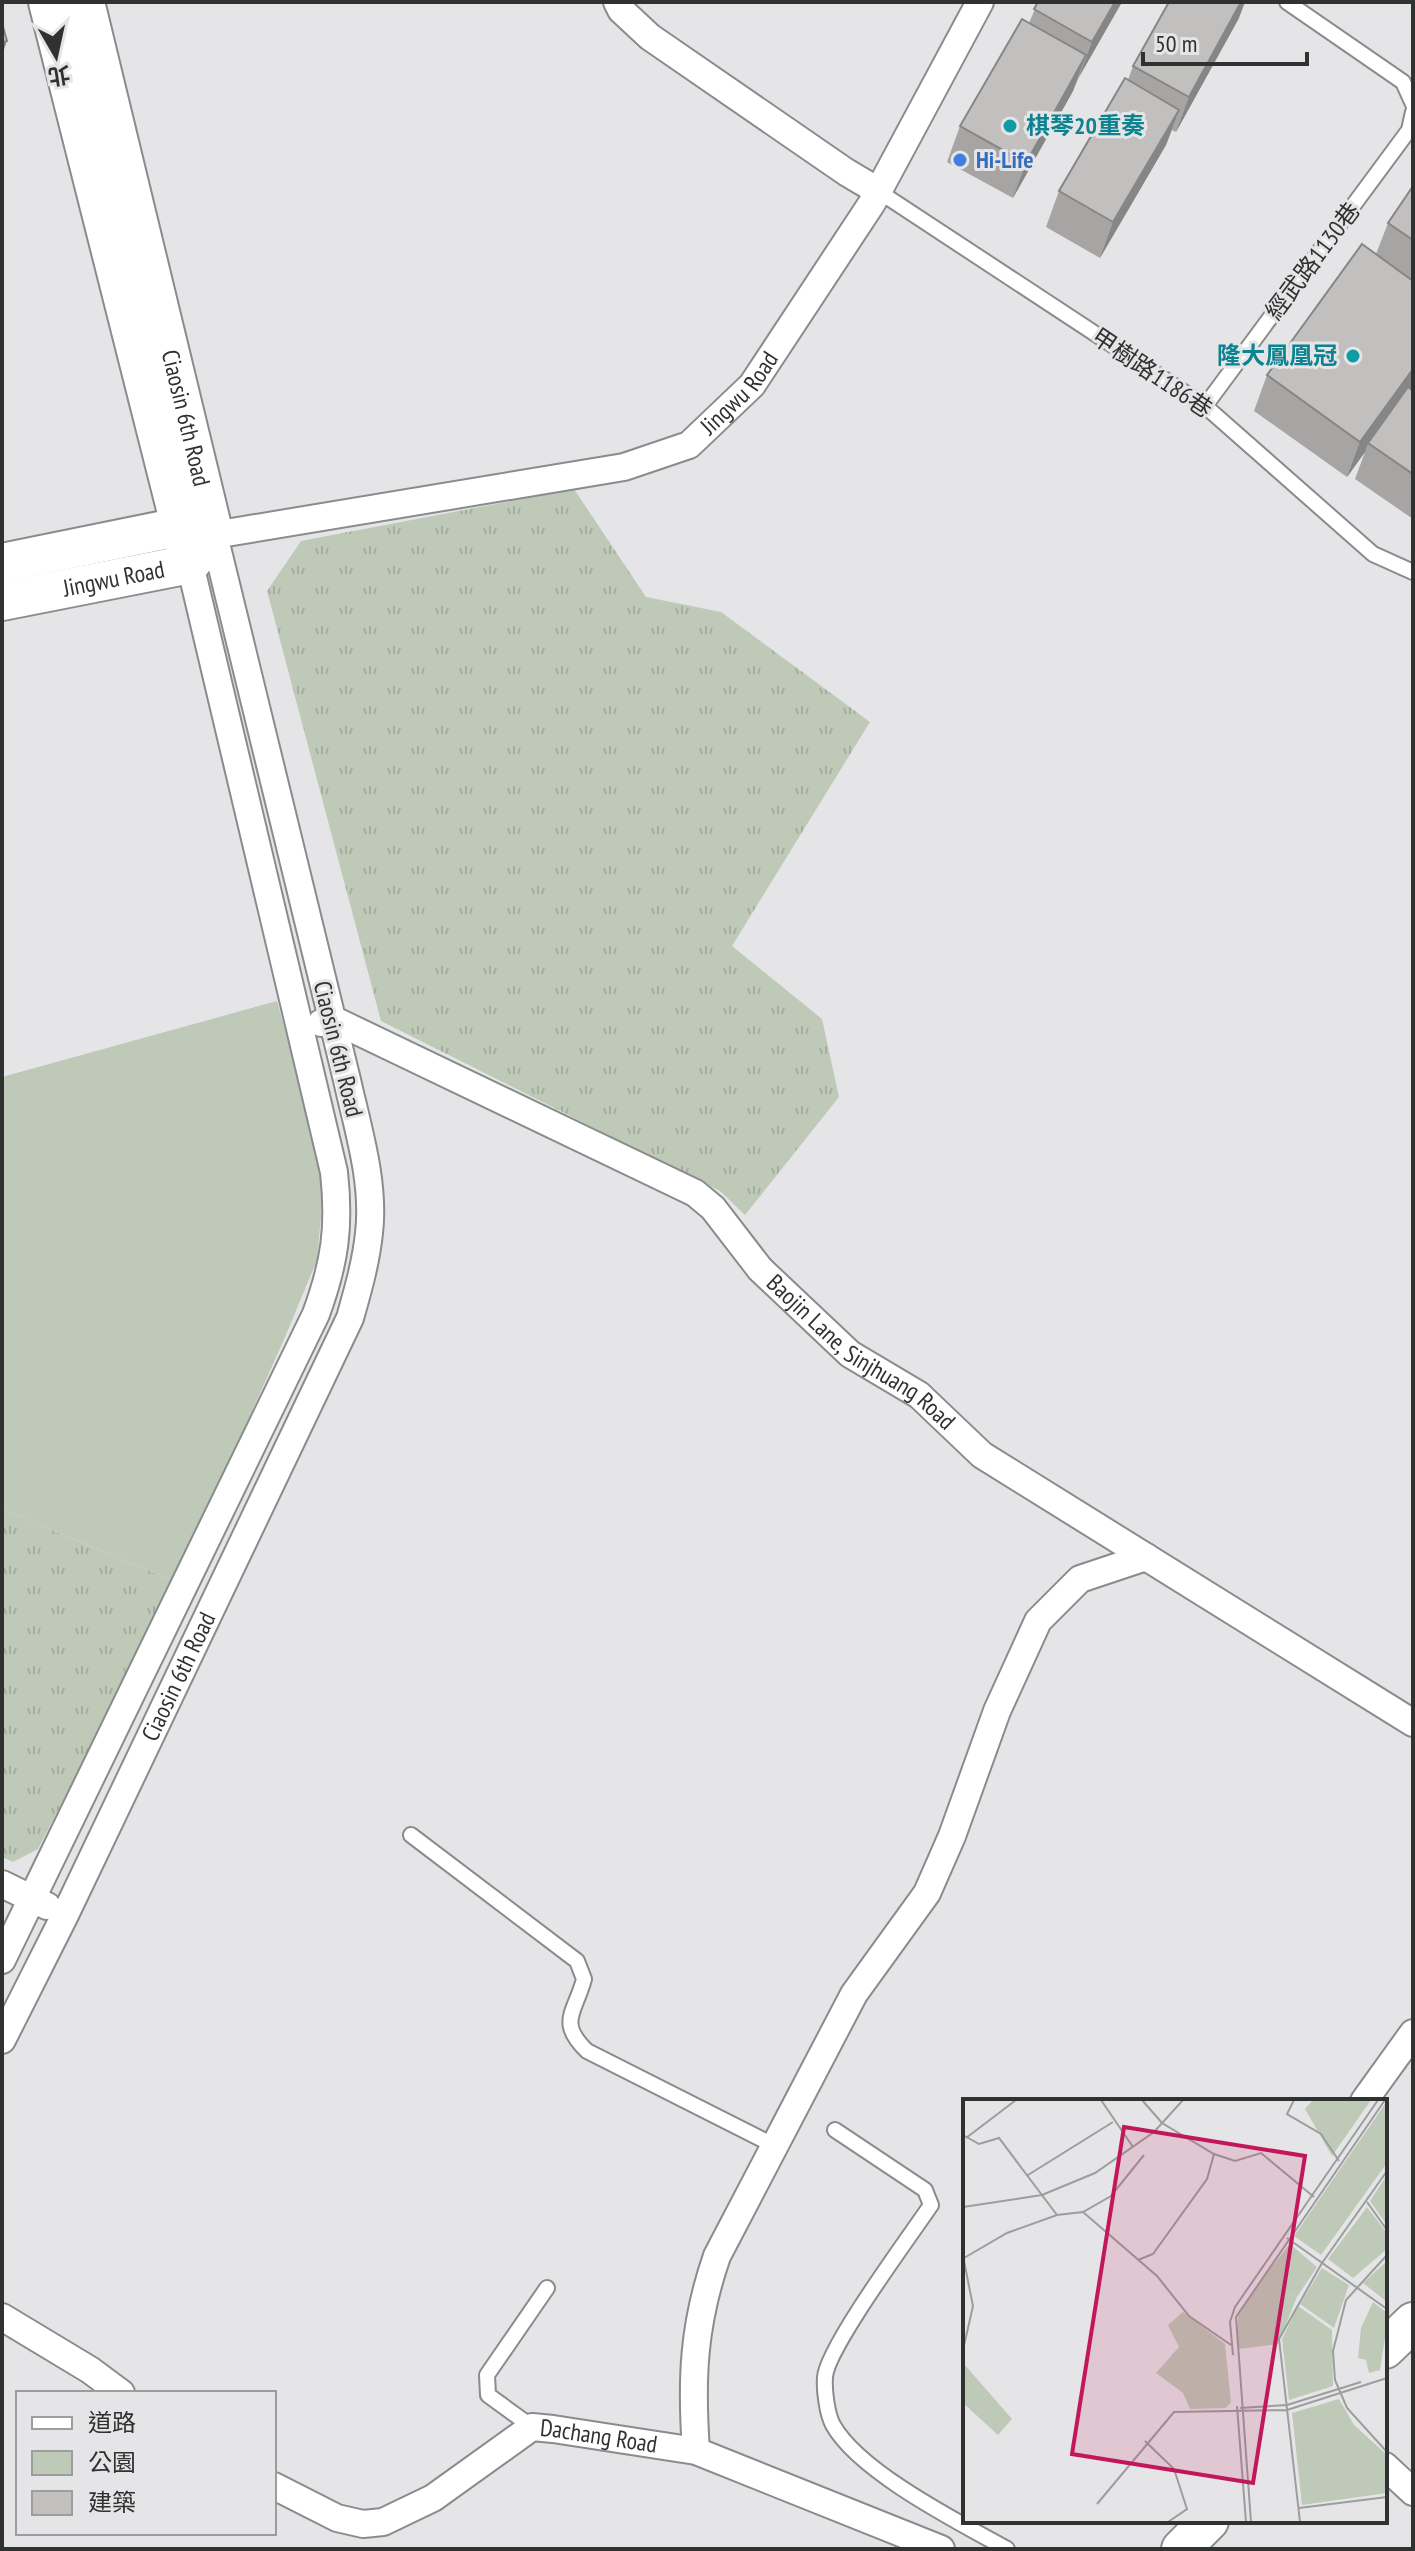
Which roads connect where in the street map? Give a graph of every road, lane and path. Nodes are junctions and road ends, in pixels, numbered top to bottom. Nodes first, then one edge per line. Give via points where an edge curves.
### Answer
1 (48, 2) edge
2 (85, 2) edge
3 (617, 2) edge
4 (980, 2) edge
5 (1287, 2) edge
6 (1413, 104) edge
7 (1413, 112) edge
8 (878, 191) junction
9 (1205, 406) junction
10 (196, 531) junction
11 (2, 563) edge
12 (190, 564) junction
13 (1413, 572) edge
14 (2, 601) edge
15 (332, 1019) junction
16 (300, 1029) junction
17 (1146, 1557) junction
18 (1413, 1723) edge
19 (411, 1835) dead end
20 (2, 1884) edge
21 (18, 1911) edge
22 (59, 1926) junction
23 (2, 1960) edge
24 (1413, 2033) edge
25 (2, 2040) edge
26 (1365, 2099) edge
27 (835, 2130) dead end
28 (775, 2146) junction
29 (547, 2288) dead end
30 (2, 2317) edge
31 (1413, 2322) edge
32 (1387, 2347) edge
33 (118, 2391) edge
34 (532, 2427) junction
35 (696, 2451) junction
36 (1387, 2468) edge
37 (276, 2487) edge
38 (1413, 2492) edge
39 (1207, 2523) edge
40 (941, 2549) edge
41 (1007, 2549) edge
42 (1181, 2549) edge

1 - 10 street, Ciaosin 6th Road
2 - 10 street, Ciaosin 6th Road
3 - 8 street via 650,37
4 - 8 street, Jingwu Road
5 - 6 lane via 1403,82
7 - 9 lane, 經武路1130巷 via 1409,130
8 - 9 lane, 甲樹路1186巷
8 - 10 street, Jingwu Road via 752,385 689,445 624,467
9 - 13 lane, 甲樹路1186巷 via 1373,554
10 - 11 street, Jingwu Road
10 - 12 street, Jingwu Road
10 - 15 street, Ciaosin 6th Road
12 - 14 street, Jingwu Road
12 - 16 street, Ciaosin 6th Road
15 - 16 street
15 - 17 street, Baojin Lane, Sinjhuang Road via 695,1193 760,1269 850,1354 919,1395 982,1455
15 - 22 street, Ciaosin 6th Road via 369,1197 370,1231 350,1318
16 - 21 street, Ciaosin 6th Road via 334,1172 336,1239 330,1273 316,1314
17 - 18 street, Baojin Lane, Sinjhuang Road
17 - 28 street via 1080,1579 1038,1621 927,1893 854,1994
19 - 28 lane via 577,1961 584,1979 570,2030 587,2051
20 - 21 street
21 - 22 street
21 - 23 street, Ciaosin 6th Road
22 - 25 street, Ciaosin 6th Road
24 - 26 street
27 - 41 lane via 925,2190 931,2205 838,2345 825,2376 832,2423 872,2467
28 - 35 street via 717,2256 703,2296 693,2402
29 - 34 lane via 487,2375 488,2395
30 - 33 street
31 - 32 street
34 - 35 street, Dachang Road
34 - 37 street, Dachang Road via 433,2498 383,2522 337,2518
35 - 40 street, Dachang Road
36 - 38 street
39 - 42 street

